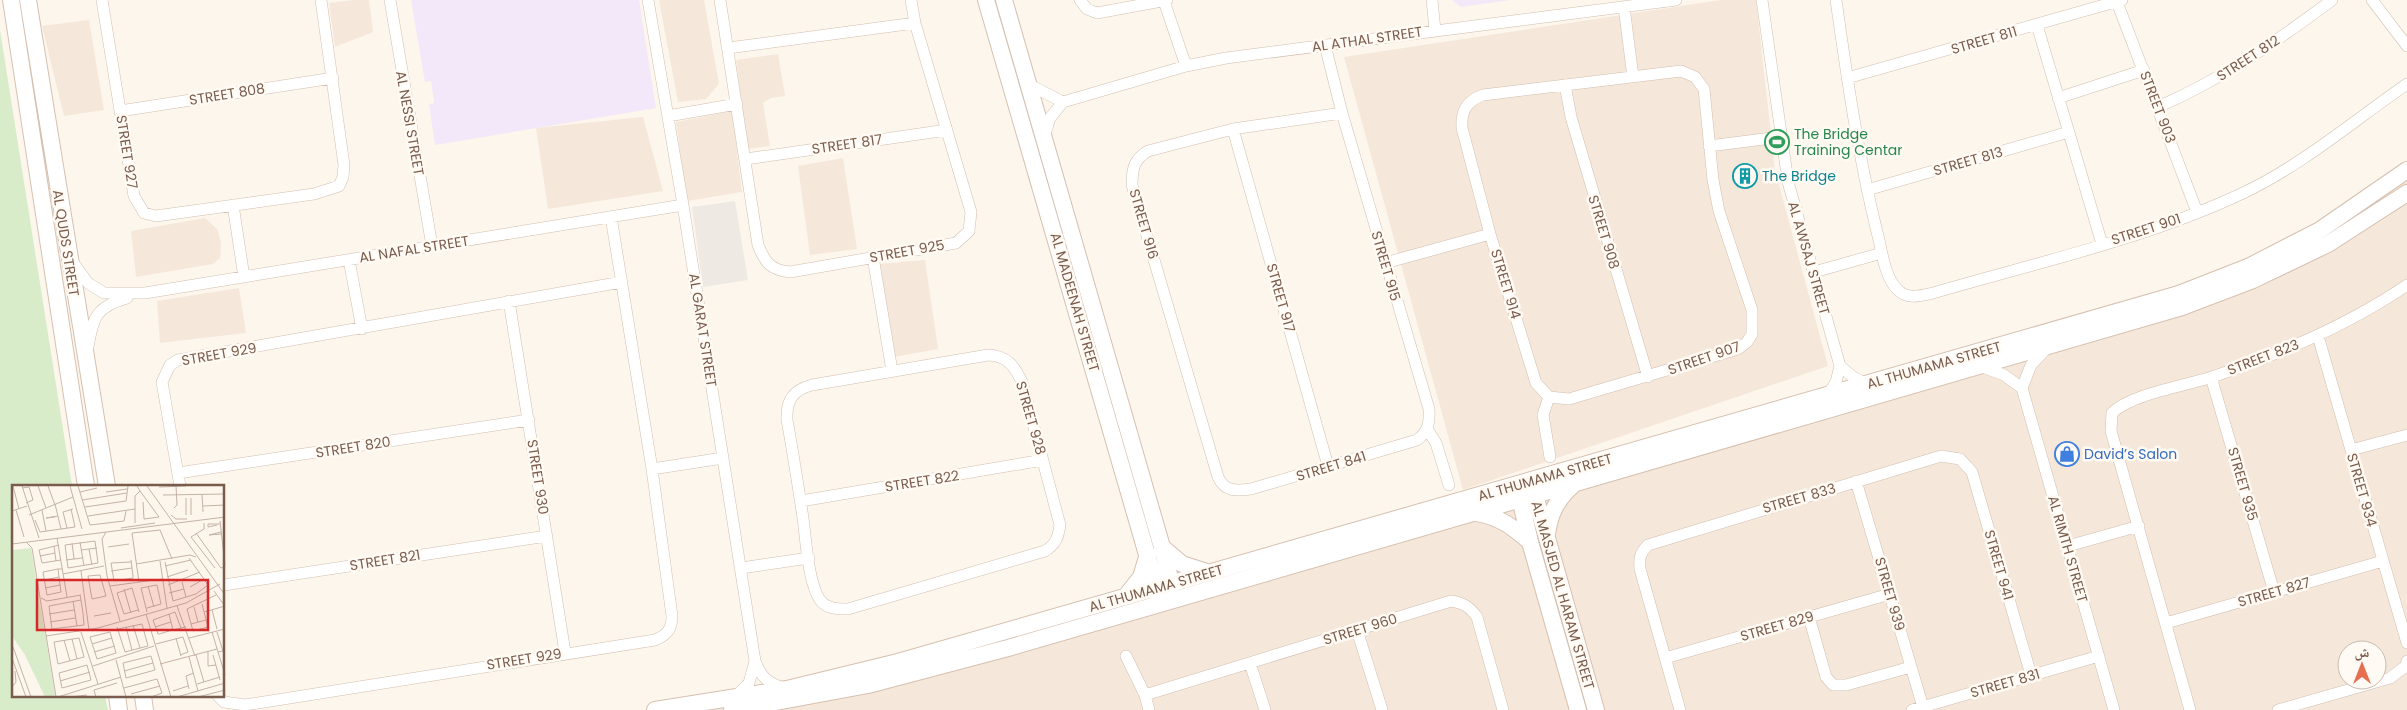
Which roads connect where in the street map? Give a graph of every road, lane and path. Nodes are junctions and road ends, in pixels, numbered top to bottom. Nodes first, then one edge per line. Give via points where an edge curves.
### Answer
1 (11, 0) edge
2 (28, 0) edge
3 (102, 0) edge
4 (321, 0) edge
5 (390, 0) edge
6 (648, 0) edge
7 (720, 0) edge
8 (911, 0) edge
9 (986, 0) edge
10 (1004, 0) edge
11 (1080, 0) edge
12 (1166, 0) edge
13 (1432, 0) edge
14 (1676, 0) edge
15 (1762, 0) edge
16 (1836, 0) edge
17 (2332, 0) edge
18 (2372, 0) edge
19 (2120, 1) edge
20 (1624, 7) junction
21 (915, 23) junction
22 (2037, 25) junction
23 (1435, 30) junction
24 (1325, 45) junction
25 (2407, 46) edge
26 (728, 48) junction
27 (1186, 66) junction
28 (2144, 70) junction
29 (1633, 77) junction
30 (333, 78) junction
31 (1847, 78) junction
32 (1028, 84) junction
33 (2407, 84) edge
34 (1565, 85) junction
35 (2058, 98) junction
36 (1062, 102) junction
37 (737, 104) junction
38 (1465, 106) joint
39 (2158, 106) junction
40 (120, 111) junction
41 (1342, 114) junction
42 (668, 116) junction
43 (1233, 129) junction
44 (947, 130) junction
45 (2069, 132) junction
46 (1780, 137) junction
47 (1044, 138) junction
48 (1708, 146) junction
49 (746, 159) junction
50 (2407, 170) edge
51 (1867, 190) junction
52 (2407, 193) edge
53 (233, 205) junction
54 (683, 205) junction
55 (2197, 212) junction
56 (611, 217) junction
57 (1490, 234) junction
58 (2102, 244) junction
59 (432, 246) junction
60 (1882, 253) junction
61 (68, 257) junction
62 (873, 257) junction
63 (349, 260) junction
64 (1385, 263) junction
65 (1814, 272) junction
66 (244, 277) junction
67 (622, 282) junction
68 (2407, 285) edge
69 (145, 293) junction
70 (508, 302) junction
71 (362, 329) junction
72 (2318, 336) junction
73 (2049, 347) junction
74 (86, 357) junction
75 (1840, 366) junction
76 (1979, 366) junction
77 (892, 371) junction
78 (1648, 377) junction
79 (2211, 377) junction
80 (1868, 384) junction
81 (2022, 388) junction
82 (1549, 396) junction
83 (1827, 396) junction
84 (529, 420) junction
85 (1427, 429) junction
86 (2407, 435) edge
87 (2351, 450) junction
88 (1550, 457) dead end
89 (723, 458) junction
90 (1960, 458) joint
91 (1043, 460) junction
92 (1328, 466) junction
93 (652, 469) junction
94 (178, 473) junction
95 (1856, 481) junction
96 (1575, 484) junction
97 (86, 485) edge
98 (108, 485) edge
99 (180, 485) edge
100 (1449, 485) dead end
101 (1229, 490) joint
102 (1527, 490) junction
103 (801, 501) junction
104 (1475, 513) junction
105 (2139, 526) junction
106 (547, 536) junction
107 (1546, 538) junction
108 (1530, 542) junction
109 (2068, 546) junction
110 (1155, 551) junction
111 (809, 558) junction
112 (2383, 561) junction
113 (741, 568) junction
114 (1208, 572) junction
115 (225, 585) edge
116 (1162, 592) junction
117 (2274, 592) junction
118 (1890, 594) junction
119 (1126, 596) junction
120 (1809, 617) junction
121 (2166, 623) junction
122 (1357, 630) junction
123 (2407, 643) edge
124 (565, 652) junction
125 (1126, 656) dead end
126 (2099, 656) junction
127 (1665, 658) junction
128 (755, 661) junction
129 (1250, 663) junction
130 (2406, 664) edge
131 (1911, 667) junction
132 (2031, 675) junction
133 (787, 689) junction
134 (1145, 695) junction
135 (220, 698) edge
136 (734, 704) edge
137 (1918, 708) edge
138 (2295, 708) edge
139 (655, 710) edge
140 (1149, 710) edge
141 (1265, 710) edge
142 (1382, 710) edge
143 (1503, 710) edge
144 (1578, 710) edge
145 (1596, 710) edge
146 (1680, 710) edge
147 (2114, 710) edge
148 (2190, 710) edge
149 (2278, 710) edge

1 - 97 street, AL QUDS STREET
2 - 61 street, AL QUDS STREET
3 - 40 street, STREET 927
4 - 30 street, STREET 927
5 - 59 street, AL NESSI STREET
6 - 42 street, AL GARAT STREET
7 - 26 street, STREET 925
8 - 21 street, STREET 925
9 - 110 street, AL MADEENAH STREET
10 - 32 street, AL MADEENAH STREET
11 - 12 street via 1087,9 1096,13
12 - 27 street
13 - 23 street
14 - 20 street, AL ATHAL STREET
15 - 46 street, AL AWSAJ STREET
16 - 31 street, STREET 901
17 - 39 street, STREET 812 via 2245,61 2199,89
18 - 25 street
19 - 22 street, STREET 811
19 - 28 street, STREET 903
20 - 23 street, AL ATHAL STREET
20 - 29 street
21 - 26 street
21 - 44 street, STREET 925
22 - 31 street, STREET 811
22 - 35 street
23 - 24 street, AL ATHAL STREET
24 - 27 street, AL ATHAL STREET
24 - 41 street, STREET 915
26 - 37 street, STREET 925
27 - 36 street, AL ATHAL STREET
28 - 35 street
28 - 39 street, STREET 903
29 - 34 street, STREET 907
29 - 48 street, STREET 907 via 1681,72 1695,77 1704,89
30 - 40 street, STREET 808
30 - 53 street, STREET 927 via 344,165 339,186 314,194
31 - 51 street, STREET 901
32 - 36 street
32 - 47 street, AL MADEENAH STREET
33 - 55 street, STREET 901 via 2265,182
34 - 38 street, STREET 907 via 1483,95
34 - 78 street, STREET 908 via 1571,117
35 - 45 street
36 - 47 street via 1050,118
37 - 42 street
37 - 49 street, STREET 925
38 - 57 street, STREET 914 via 1462,128
39 - 55 street, STREET 903
40 - 53 street, STREET 927 via 134,196 144,213 156,216
41 - 43 street, STREET 916
41 - 64 street, STREET 915
42 - 54 street, AL GARAT STREET
43 - 92 street, STREET 917
43 - 101 street, STREET 916 via 1148,151 1138,156 1132,174 1132,185 1218,477
44 - 49 street, STREET 817
44 - 62 street, STREET 925 via 971,212 970,231 956,243
45 - 51 street, STREET 813
45 - 58 street
46 - 48 street
46 - 65 street, AL AWSAJ STREET via 1788,182
47 - 110 street, AL MADEENAH STREET
48 - 78 street, STREET 907 via 1719,211 1752,310 1752,334 1738,349
49 - 62 street, STREET 925 via 758,245 770,267 790,272
50 - 80 street, AL THUMAMA STREET via 2320,230 2274,255 2216,280 2098,318
51 - 60 street, STREET 901
52 - 73 street, AL THUMAMA STREET via 2328,244 2253,280 2182,307
53 - 66 street
54 - 56 street, AL NAFAL STREET
54 - 89 street, AL GARAT STREET
55 - 58 street, STREET 901
56 - 59 street, AL NAFAL STREET
56 - 67 street, STREET 929
57 - 64 street
57 - 82 street, STREET 914 via 1536,383
58 - 60 street, STREET 901 via 1919,297 1907,296 1891,282
59 - 63 street, AL NAFAL STREET
60 - 65 street
61 - 69 street, AL NAFAL STREET via 96,290 111,295
61 - 74 street, AL QUDS STREET
62 - 77 street
63 - 66 street, AL NAFAL STREET
63 - 71 street
64 - 85 street, STREET 915 via 1429,409
65 - 75 street, AL AWSAJ STREET
66 - 69 street, AL NAFAL STREET
67 - 70 street, STREET 929
67 - 93 street, STREET 929
68 - 72 street, STREET 823 via 2378,305
69 - 74 street, AL NAFAL STREET via 114,302 96,314
70 - 71 street, STREET 929
70 - 84 street, STREET 930
71 - 94 street, STREET 929 via 178,360 170,365 164,373 162,390
72 - 79 street, STREET 823
72 - 87 street, STREET 934
73 - 76 street, AL THUMAMA STREET
73 - 81 street via 2031,365
74 - 98 street, AL QUDS STREET
75 - 80 street
75 - 83 street via 1836,382
76 - 81 street via 2004,374
76 - 96 street, AL THUMAMA STREET
77 - 91 street, STREET 928 via 988,355 1009,360 1022,382
77 - 103 street, STREET 928 via 800,388 790,397 787,420
78 - 82 street, STREET 907 via 1569,399
79 - 105 street, STREET 823 via 2126,402 2112,413 2111,431
79 - 117 street, STREET 935
80 - 83 street, AL THUMAMA STREET
81 - 109 street, AL RIMTH STREET
82 - 88 street via 1543,415
83 - 102 street, AL THUMAMA STREET via 1680,438
84 - 94 street, STREET 820
84 - 106 street, STREET 930
85 - 92 street, STREET 841 via 1416,440
85 - 100 street, STREET 915 via 1436,443
86 - 87 street
87 - 112 street, STREET 934
89 - 93 street
89 - 113 street, AL GARAT STREET
90 - 95 street, STREET 833 via 1941,456
90 - 132 street, STREET 941 via 1972,472
91 - 103 street, STREET 822
91 - 111 street, STREET 928 via 1060,526 1054,546 1045,551 836,610 820,599
92 - 101 street, STREET 841 via 1251,489
93 - 124 street, STREET 929 via 672,616 669,630 655,640
94 - 99 street, STREET 929
95 - 118 street, STREET 939
95 - 127 street, STREET 833 via 1656,541 1642,551 1640,569
96 - 102 street, AL THUMAMA STREET
96 - 107 street via 1557,502 1550,515
102 - 104 street, AL THUMAMA STREET
102 - 107 street, AL MASJED AL HARAM STREET
102 - 108 street, AL MASJED AL HARAM STREET
102 - 114 street, AL THUMAMA STREET
103 - 111 street, STREET 928
104 - 108 street via 1511,525
104 - 116 street, AL THUMAMA STREET
105 - 109 street
105 - 121 street
106 - 115 street, STREET 821
106 - 124 street, STREET 930
107 - 145 street, AL MASJED AL HARAM STREET
108 - 144 street, AL MASJED AL HARAM STREET
109 - 126 street, AL RIMTH STREET
110 - 114 street
110 - 116 street, AL MADEENAH STREET
110 - 119 street
111 - 113 street
112 - 117 street, STREET 827
112 - 123 street, STREET 934
113 - 128 street, AL GARAT STREET
114 - 116 street, AL THUMAMA STREET
116 - 119 street, AL THUMAMA STREET
116 - 136 street, AL THUMAMA STREET via 1008,648 876,683
117 - 121 street, STREET 827
118 - 120 street, STREET 829
118 - 131 street, STREET 939
119 - 133 street, AL THUMAMA STREET via 898,662
120 - 127 street, STREET 829
120 - 131 street via 1826,677 1833,685 1846,686
121 - 148 street
122 - 129 street, STREET 960
122 - 142 street
122 - 143 street, STREET 960 via 1450,601 1463,603 1476,617
124 - 135 street, STREET 929 via 245,705 224,702
125 - 134 street
126 - 132 street, STREET 831
126 - 147 street, AL RIMTH STREET
127 - 146 street
128 - 133 street, AL GARAT STREET via 764,680
128 - 136 street, AL GARAT STREET via 748,683
129 - 134 street, STREET 960
129 - 141 street
130 - 138 street via 2390,678
131 - 137 street, STREET 939
132 - 137 street, STREET 831
133 - 136 street, AL THUMAMA STREET
134 - 140 street
136 - 139 street, AL THUMAMA STREET
138 - 149 street

